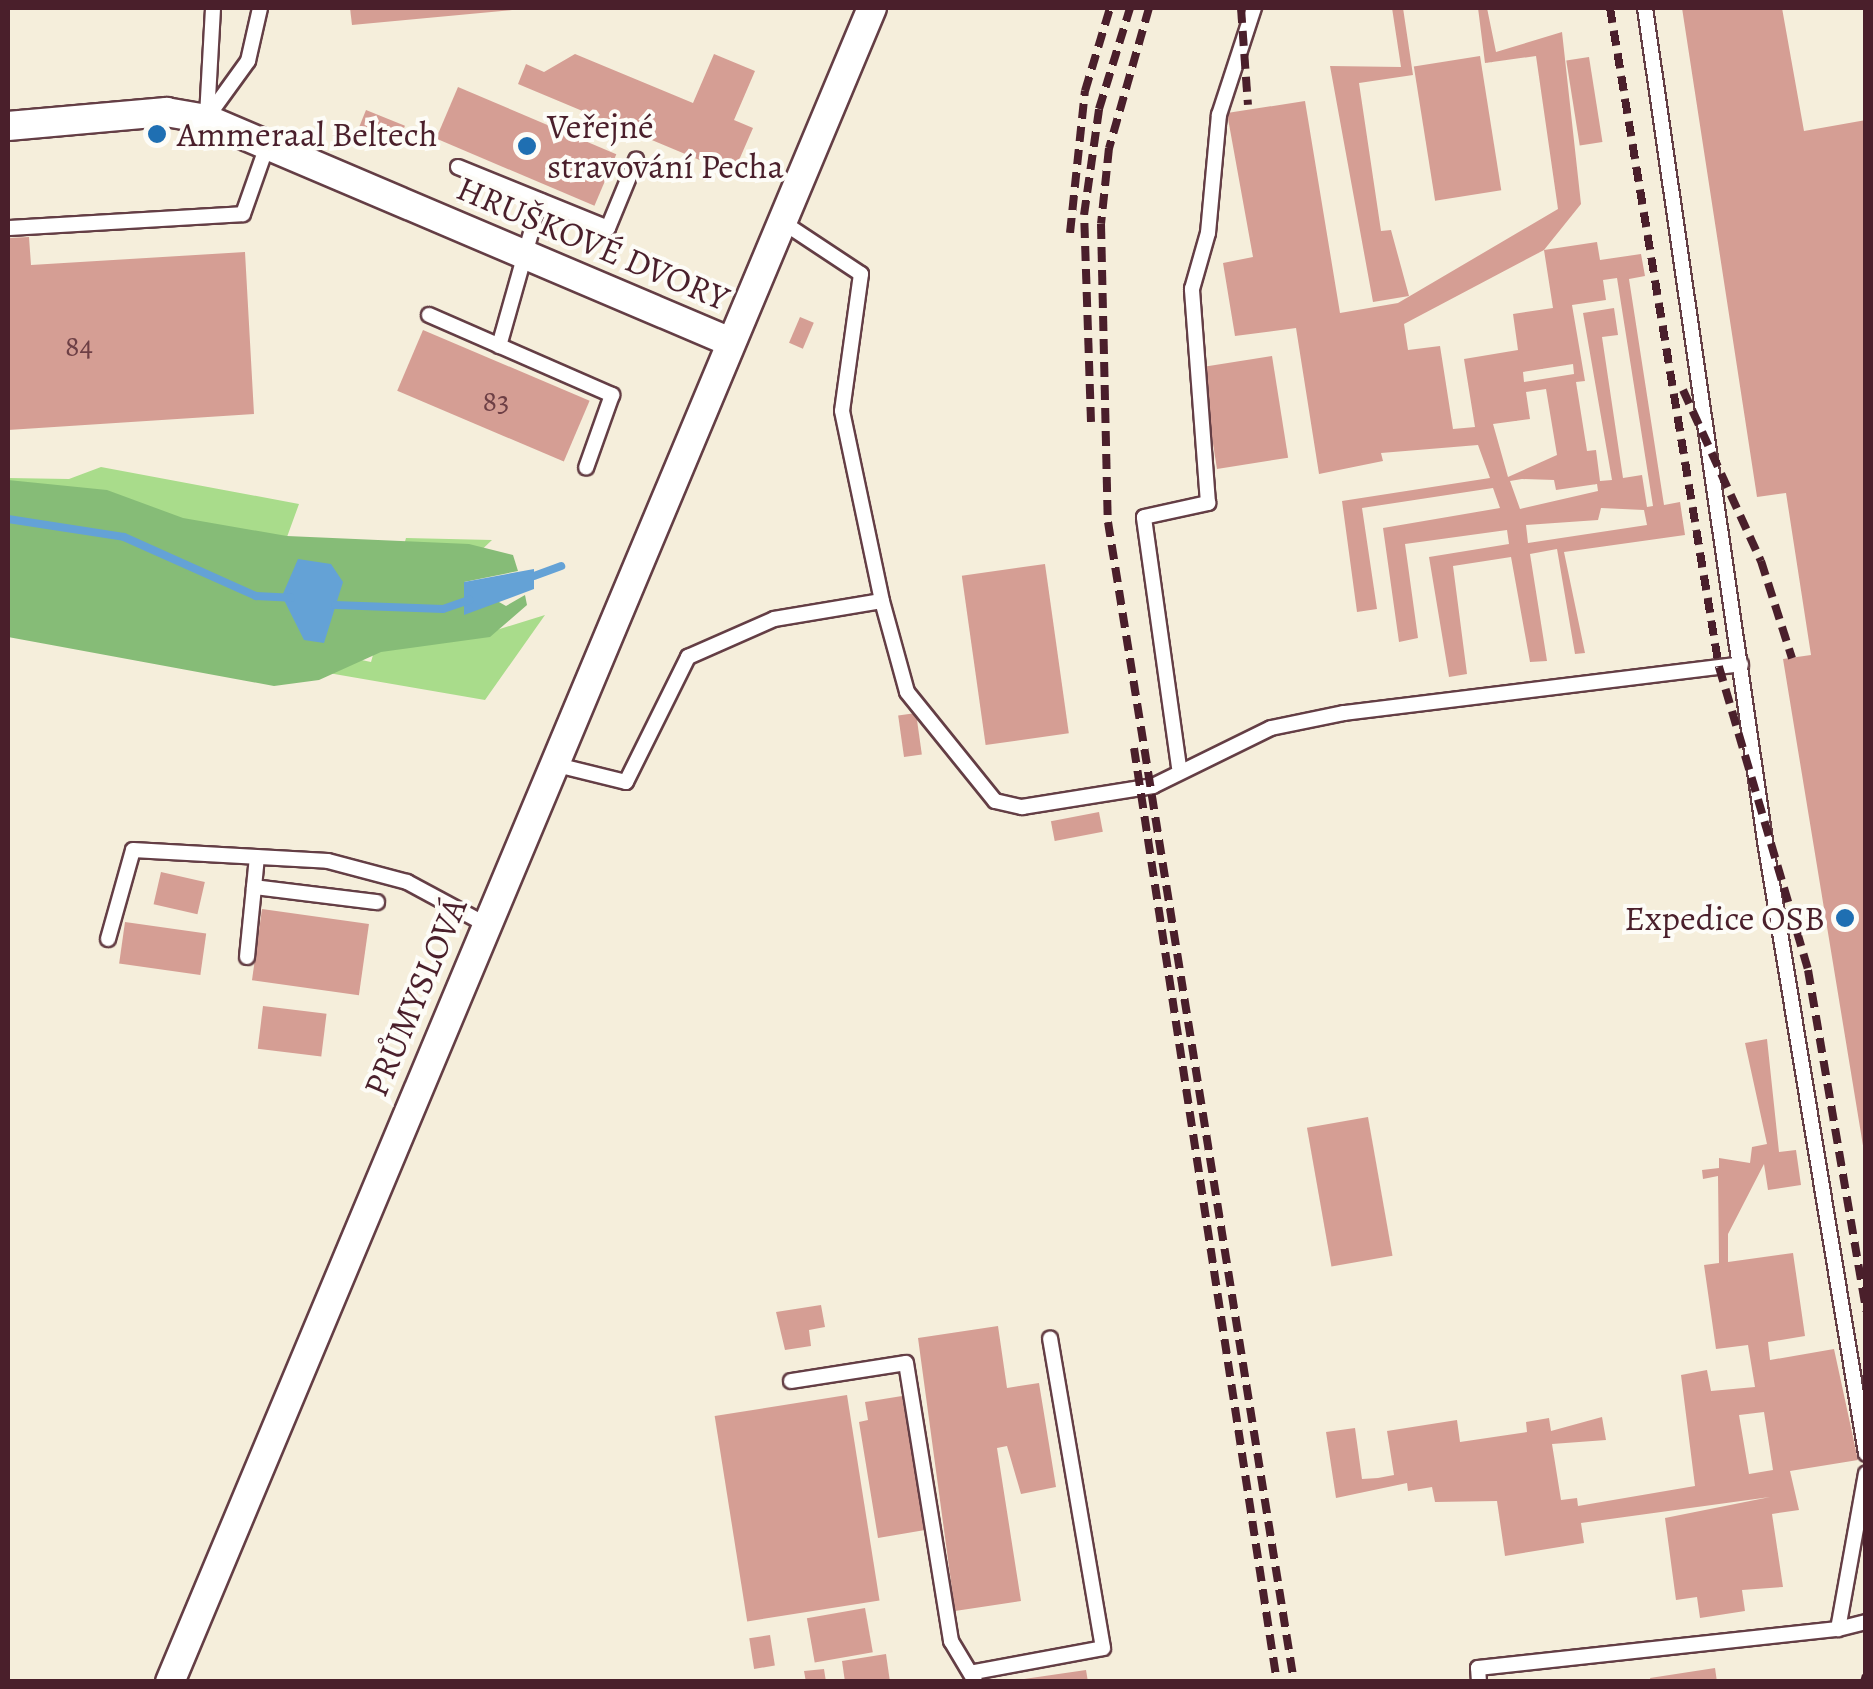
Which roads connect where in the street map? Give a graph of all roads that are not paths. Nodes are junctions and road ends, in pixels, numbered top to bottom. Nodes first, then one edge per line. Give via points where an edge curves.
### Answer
1 (212, 8) edge
2 (260, 8) edge
3 (872, 8) edge
4 (1254, 8) edge
5 (1645, 8) edge
6 (206, 119) junction
7 (8, 126) edge
8 (268, 142) junction
9 (636, 160) dead end
10 (458, 167) dead end
11 (540, 201) junction
12 (780, 220) junction
13 (8, 228) edge
14 (525, 256) junction
15 (428, 315) dead end
16 (728, 342) junction
17 (499, 346) junction
18 (586, 468) dead end
19 (882, 600) junction
20 (1741, 664) junction
21 (557, 765) junction
22 (1179, 767) junction
23 (257, 857) junction
24 (254, 887) junction
25 (377, 902) dead end
26 (486, 924) junction
27 (108, 939) dead end
28 (247, 956) dead end
29 (1050, 1338) dead end
30 (791, 1380) dead end
31 (1866, 1454) edge
32 (1866, 1474) edge
33 (1866, 1622) edge
34 (1838, 1629) junction
35 (975, 1677) edge
36 (170, 1682) edge
37 (1480, 1682) edge

1 - 6 lane
2 - 6 lane via 248,61
3 - 12 street, HRUŠKOVÉ DVORY
4 - 22 lane via 1219,115 1208,232 1192,289 1208,503 1144,517
5 - 20 lane
6 - 7 street, HRUŠKOVÉ DVORY via 166,112
6 - 8 street, HRUŠKOVÉ DVORY
8 - 13 lane via 244,214
8 - 14 street, HRUŠKOVÉ DVORY
9 - 11 lane via 608,228
10 - 11 lane
11 - 14 lane
12 - 16 street, HRUŠKOVÉ DVORY
12 - 19 lane via 861,274 842,411
14 - 16 street, HRUŠKOVÉ DVORY
14 - 17 lane
15 - 17 lane
16 - 21 street, PRŮMYSLOVÁ
17 - 18 lane via 612,394
19 - 21 lane via 774,619 688,657 626,782
19 - 22 lane via 906,692 995,801 1022,807 1153,786
20 - 22 lane via 1344,713 1271,728
20 - 31 lane
21 - 26 street, PRŮMYSLOVÁ
23 - 24 lane
23 - 26 lane via 328,862 406,882
23 - 27 lane via 133,850
24 - 25 lane
24 - 28 lane
26 - 36 street, PRŮMYSLOVÁ
29 - 35 lane via 1103,1648
30 - 35 lane via 906,1363 952,1642
32 - 34 lane
33 - 34 lane
34 - 37 lane via 1478,1668

